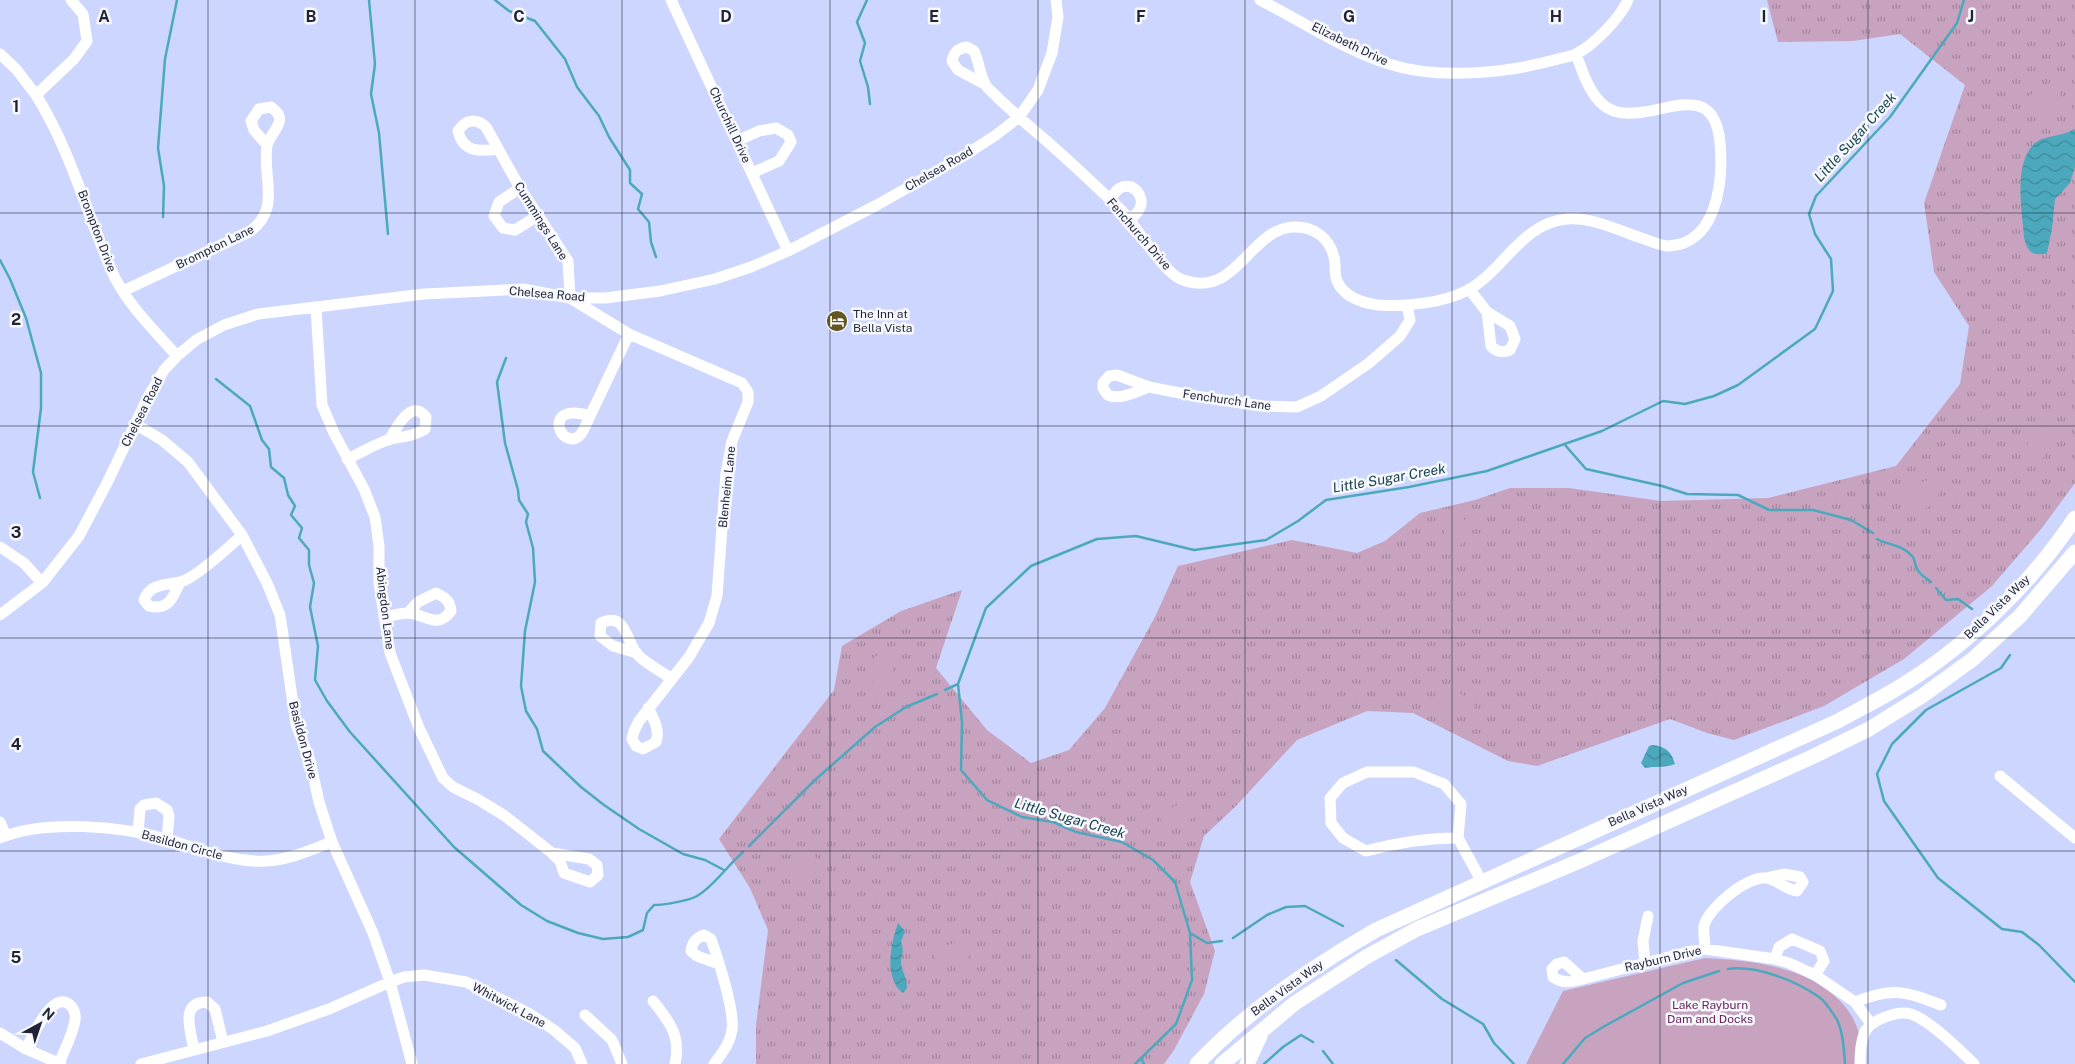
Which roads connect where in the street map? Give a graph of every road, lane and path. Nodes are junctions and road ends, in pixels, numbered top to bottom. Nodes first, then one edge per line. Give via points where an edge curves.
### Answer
1 (71, 0) edge
2 (671, 0) edge
3 (1056, 0) edge
4 (1260, 0) edge
5 (1628, 0) edge
6 (0, 54) edge
7 (1576, 54) junction
8 (986, 85) dead end
9 (36, 95) junction
10 (1019, 118) junction
11 (737, 141) junction
12 (267, 145) dead end
13 (498, 149) dead end
14 (752, 173) junction
15 (520, 188) junction
16 (1110, 199) junction
17 (539, 215) junction
18 (1130, 220) junction
19 (788, 251) junction
20 (1469, 290) junction
21 (123, 291) junction
22 (570, 298) junction
23 (1407, 305) junction
24 (316, 308) junction
25 (1487, 312) dead end
26 (629, 334) junction
27 (177, 356) junction
28 (1149, 388) dead end
29 (590, 416) dead end
30 (135, 424) junction
31 (389, 440) dead end
32 (347, 459) junction
33 (2072, 528) edge
34 (242, 535) junction
35 (0, 546) edge
36 (2075, 552) edge
37 (180, 582) dead end
38 (42, 583) junction
39 (408, 613) dead end
40 (0, 615) edge
41 (384, 617) junction
42 (637, 654) dead end
43 (672, 679) junction
44 (648, 708) dead end
45 (2000, 776) dead end
46 (0, 822) edge
47 (138, 833) junction
48 (3, 837) edge
49 (1458, 838) junction
50 (2075, 838) edge
51 (167, 839) junction
52 (332, 842) junction
53 (552, 853) dead end
54 (1766, 878) dead end
55 (1482, 882) junction
56 (1648, 916) dead end
57 (1705, 949) junction
58 (1775, 958) junction
59 (1645, 963) junction
60 (719, 964) dead end
61 (1815, 975) junction
62 (1582, 978) dead end
63 (390, 982) junction
64 (653, 1001) dead end
65 (1855, 1002) junction
66 (1942, 1005) dead end
67 (585, 1016) dead end
68 (1871, 1024) junction
69 (1265, 1026) junction
70 (0, 1033) edge
71 (223, 1042) junction
72 (26, 1049) junction
73 (194, 1050) junction
74 (1199, 1063) edge
75 (60, 1064) edge
76 (142, 1064) edge
77 (412, 1064) edge
78 (582, 1064) edge
79 (622, 1064) edge
80 (675, 1064) edge
81 (714, 1064) edge
82 (1222, 1064) edge
83 (1247, 1064) edge
84 (1860, 1064) edge
85 (1974, 1064) edge

1 - 9 street via 82,14 87,41 74,59
2 - 11 street, Churchill Drive
3 - 10 street, Chelsea Road via 1058,17 1052,54 1038,90
4 - 7 street, Elizabeth Drive via 1390,65 1456,73 1502,72
5 - 7 street, Elizabeth Drive via 1604,32
6 - 9 street, Brompton Drive
7 - 20 street, Fenchurch Drive via 1585,77 1602,104 1618,112 1642,112 1692,104 1706,108 1717,120 1721,159 1715,209 1705,227 1687,241 1668,246 1592,222 1566,219 1542,227 1515,246
8 - 10 street, Fenchurch Drive
9 - 21 street, Brompton Drive via 52,120 94,228
10 - 16 street, Fenchurch Drive
10 - 19 street, Chelsea Road via 965,155
11 - 14 street, Churchill Drive
11 - 14 street via 759,131 776,128 788,135 791,142 779,161
12 - 21 street, Brompton Lane via 269,203 257,226
13 - 15 street, Cummings Lane
14 - 19 street, Churchill Drive
15 - 17 street, Cummings Lane
15 - 17 street via 498,202 494,216 503,228 515,230
16 - 18 street, Fenchurch Drive
16 - 18 street via 1119,188 1129,186 1136,190 1141,198 1140,208
17 - 22 street, Cummings Lane via 568,261
18 - 23 street, Fenchurch Drive via 1180,279 1199,283 1209,283 1228,274 1268,238 1286,228 1308,228 1321,234 1329,244 1337,280 1345,292 1369,304
19 - 22 street, Chelsea Road via 715,279 660,291 605,298
20 - 23 street, Fenchurch Drive
20 - 25 street
21 - 27 street, Brompton Drive
22 - 24 street, Chelsea Road via 513,290 424,294
22 - 26 street, Blenheim Lane
23 - 28 street, Fenchurch Lane via 1410,320 1386,349 1321,396 1297,406 1261,406
24 - 27 street, Chelsea Road via 258,314 224,324 196,340
24 - 32 street, Abingdon Lane via 322,405
26 - 29 street
26 - 43 street, Blenheim Lane via 728,376 742,383 748,392 748,402 732,441 726,473 717,596 709,622
27 - 30 street, Chelsea Road via 164,370
30 - 34 street, Basildon Drive via 162,440 188,462
30 - 38 street, Chelsea Road via 79,536
31 - 32 street
32 - 41 street, Abingdon Lane via 375,517
33 - 55 main road, Bella Vista Way via 2012,596 1930,666 1892,692 1838,721
34 - 37 street via 220,555
34 - 52 street, Basildon Drive via 280,615 296,724 310,761
35 - 38 street via 24,563
36 - 69 main road, Bella Vista Way via 2020,616 1972,659 1869,729 1608,849 1417,929 1334,976
38 - 40 street, Chelsea Road
39 - 41 street
41 - 53 street, Abingdon Lane via 390,653 422,736 443,778 505,816
42 - 43 street
43 - 44 street, Blenheim Lane
45 - 50 street
46 - 48 street
47 - 48 street, Basildon Circle via 69,826
47 - 51 street, Basildon Circle
47 - 51 street via 140,809 156,803 167,810 169,816
49 - 49 street via 1461,804 1444,784 1414,772 1367,772 1343,783 1330,798 1331,823 1343,838 1366,851 1431,838
49 - 55 street
51 - 52 street, Basildon Circle via 240,860 266,861 296,856
52 - 63 street, Basildon Drive
54 - 57 street via 1749,880 1712,912 1704,926
55 - 74 main road, Bella Vista Way via 1376,930 1336,954 1258,1008
56 - 59 street via 1643,941
57 - 58 street, Rayburn Drive
57 - 59 street, Rayburn Drive
58 - 61 street, Rayburn Drive
58 - 61 street via 1779,947 1792,939 1820,951 1824,962
59 - 62 street, Rayburn Drive
60 - 81 street via 733,1029 728,1046
61 - 65 street, Rayburn Drive
63 - 71 street via 267,1031
63 - 77 street, Basildon Drive
63 - 78 street, Whitwick Lane via 424,975 466,982 530,1014 554,1030 576,1048
64 - 80 street via 676,1033
65 - 66 street via 1891,991 1914,994
65 - 68 street, Rayburn Drive
67 - 79 street via 612,1040
68 - 84 street via 1864,1032
68 - 85 street via 1891,1015 1910,1014 1935,1029
69 - 82 main road, Bella Vista Way
69 - 83 main road
70 - 72 street
71 - 73 street
71 - 73 street via 215,1009 207,1002 200,1002 193,1006 188,1017
72 - 75 street
72 - 75 street via 48,1010 55,1004 69,1003 76,1018
73 - 76 street

